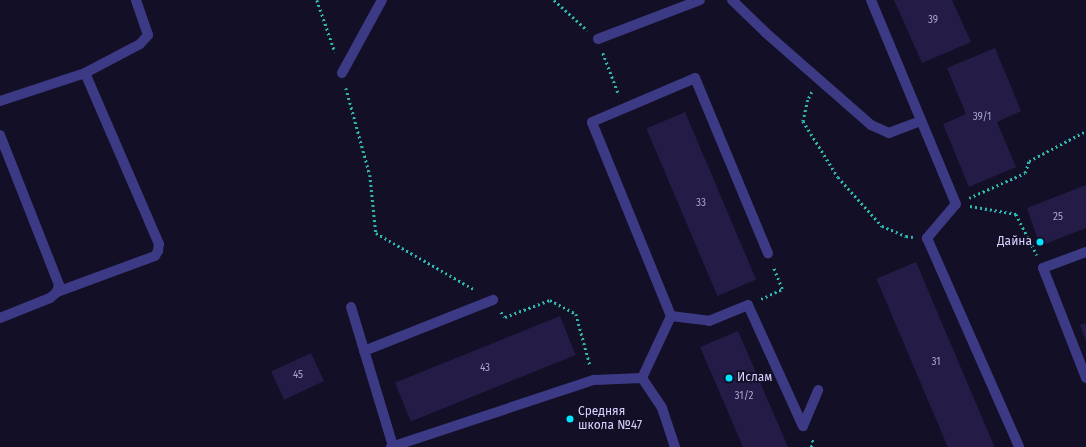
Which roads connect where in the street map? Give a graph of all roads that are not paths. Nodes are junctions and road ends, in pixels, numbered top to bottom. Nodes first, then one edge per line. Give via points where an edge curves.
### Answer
1 (136, 0) edge
2 (382, 0) edge
3 (700, 0) edge
4 (732, 0) edge
5 (871, 0) edge
6 (598, 39) road end
7 (86, 73) junction
8 (342, 73) road end
9 (0, 101) edge
10 (922, 121) junction
11 (0, 135) edge
12 (1086, 252) edge
13 (768, 253) road end
14 (57, 292) junction
15 (493, 300) road end
16 (351, 307) dead end
17 (671, 316) junction
18 (0, 318) edge
19 (364, 351) junction
20 (642, 378) junction
21 (1086, 378) edge
22 (818, 390) dead end
23 (392, 447) edge
24 (675, 447) edge
25 (1019, 447) edge

1 - 7 street via 148,35 131,50
2 - 8 street
3 - 6 street
4 - 10 street via 871,125 889,133
5 - 10 street
7 - 9 street
7 - 14 street via 159,244 155,256
10 - 25 street via 956,204 927,238
11 - 14 street via 59,285
12 - 21 street via 1043,268
13 - 17 street via 695,78 592,122
14 - 18 street via 50,298
15 - 19 street
16 - 19 street
17 - 20 street
17 - 22 street via 709,320 748,305 803,426
19 - 23 street
20 - 23 street via 594,380
20 - 24 street via 662,408

